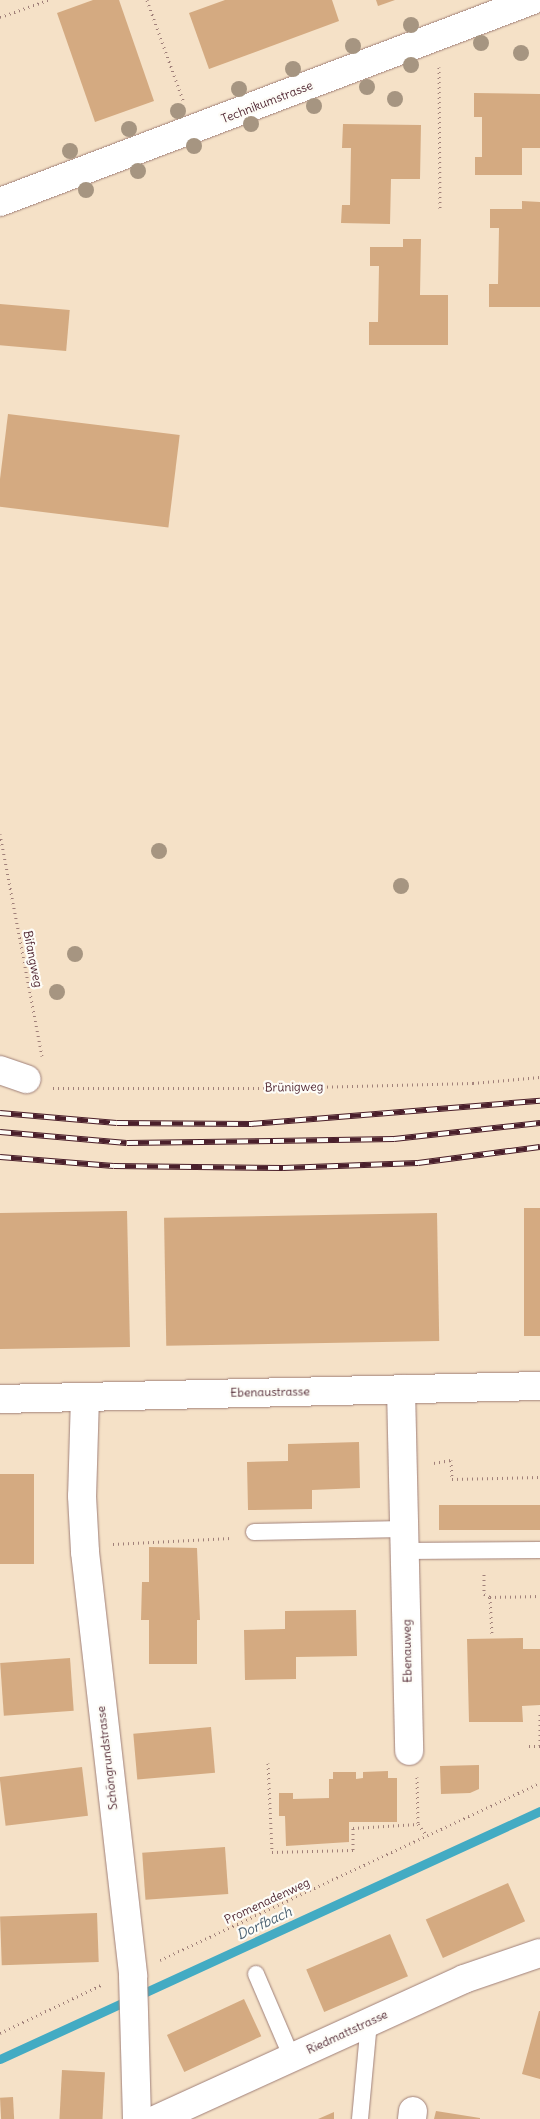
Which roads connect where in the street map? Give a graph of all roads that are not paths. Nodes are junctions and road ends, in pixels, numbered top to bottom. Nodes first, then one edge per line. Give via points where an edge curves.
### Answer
1 (532, 0) edge
2 (0, 202) edge
3 (0, 1070) edge
4 (39, 1075) road end
5 (540, 1386) edge
6 (401, 1389) junction
7 (85, 1396) junction
8 (0, 1399) edge
9 (254, 1532) road end
10 (405, 1540) junction
11 (540, 1550) edge
12 (409, 1752) road end
13 (540, 1953) edge
14 (256, 1974) dead end
15 (369, 2022) junction
16 (292, 2058) junction
17 (138, 2119) edge
18 (157, 2119) edge
19 (360, 2119) edge

1 - 2 street, Technikumstrasse
3 - 4 street
5 - 6 street, Ebenaustrasse
6 - 7 street, Ebenaustrasse
6 - 10 street, Ebenauweg
7 - 8 street, Ebenaustrasse
7 - 17 street, Schöngrundstrasse via 82,1496 86,1571 136,2016
9 - 10 lane
10 - 11 lane via 483,1550
10 - 12 street, Ebenauweg
13 - 15 street, Riedmattstrasse via 464,1979
14 - 16 lane
15 - 16 street, Riedmattstrasse
15 - 19 lane
16 - 18 street, Riedmattstrasse

